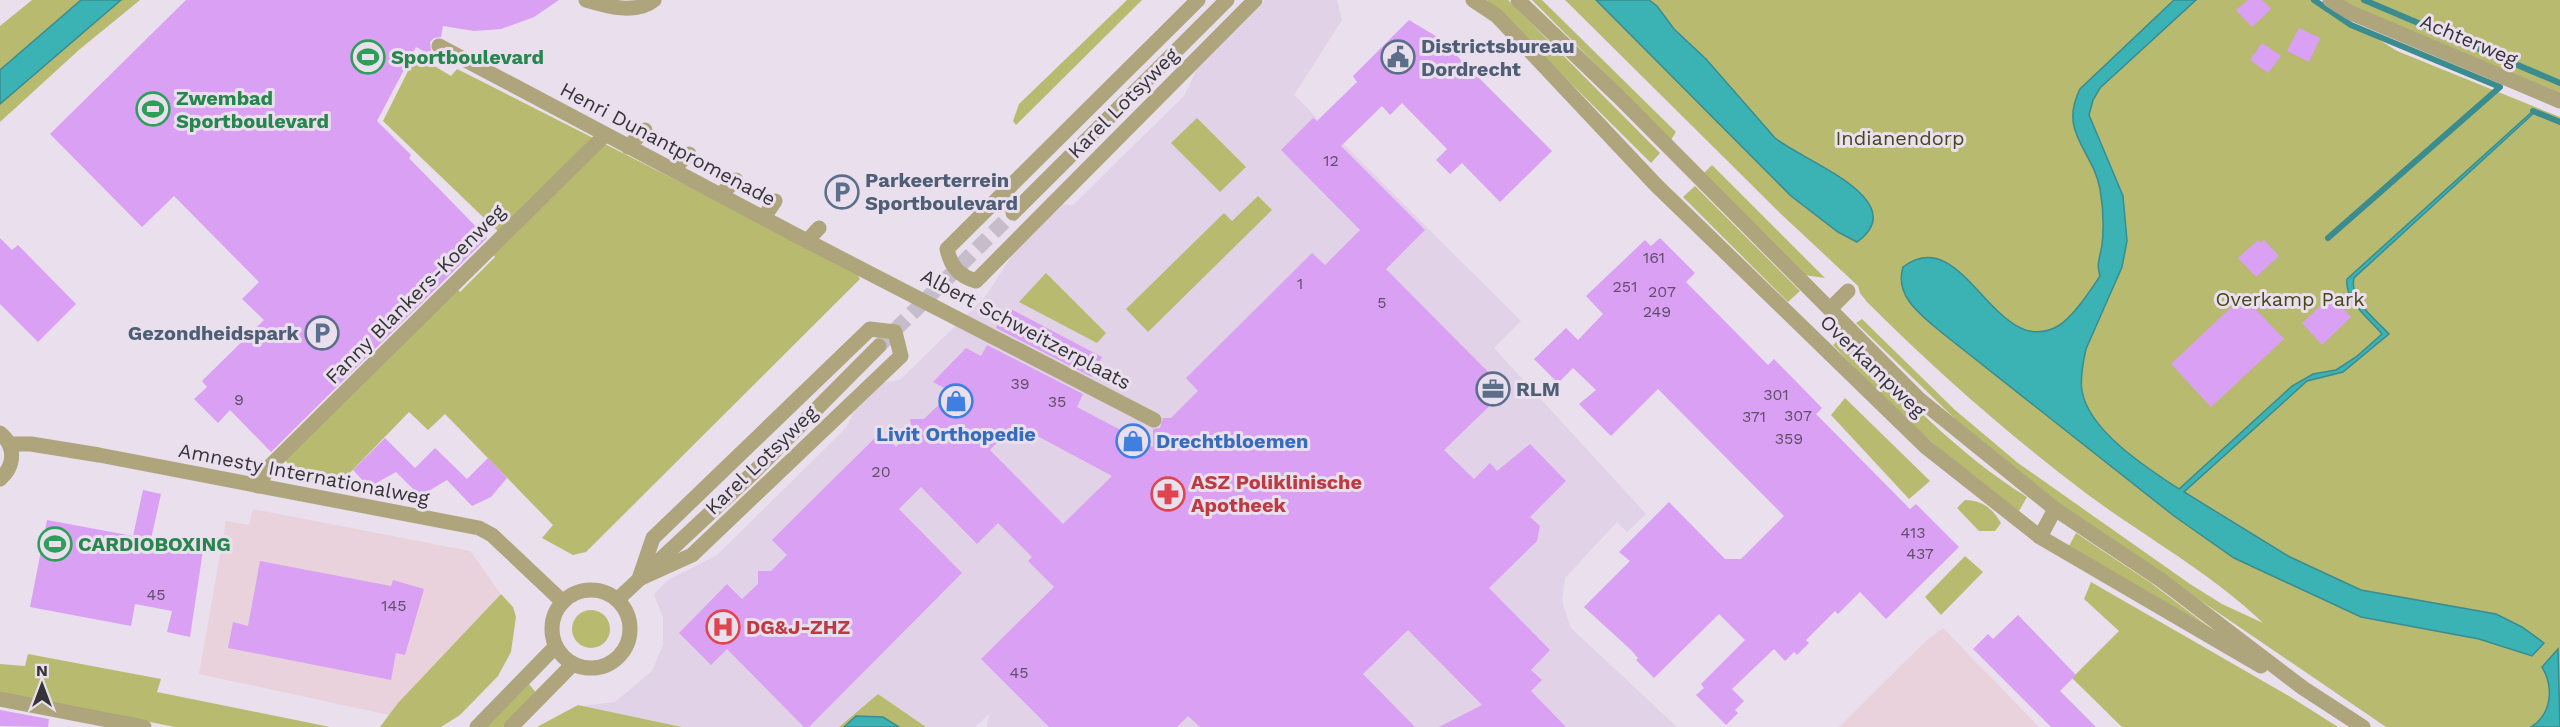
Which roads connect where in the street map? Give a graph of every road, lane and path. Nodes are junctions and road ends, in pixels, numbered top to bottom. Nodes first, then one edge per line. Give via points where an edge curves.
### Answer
1 (586, 0) edge
2 (654, 0) edge
3 (1198, 0) edge
4 (1227, 0) edge
5 (1255, 0) edge
6 (1473, 0) edge
7 (1518, 0) edge
8 (2330, 0) edge
9 (440, 46) dead end
10 (2560, 100) edge
11 (645, 130) dead end
12 (605, 135) junction
13 (628, 147) junction
14 (689, 154) dead end
15 (673, 169) junction
16 (735, 180) dead end
17 (722, 194) junction
18 (776, 201) dead end
19 (993, 206) junction
20 (1013, 213) tunnel mouth
21 (764, 218) junction
22 (819, 228) dead end
23 (1021, 234) junction
24 (807, 241) junction
25 (878, 276) joint
26 (1848, 291) dead end
27 (1831, 308) junction
28 (879, 346) tunnel mouth
29 (1154, 420) dead end
30 (5, 439) edge
31 (0, 479) edge
32 (258, 486) junction
33 (2055, 509) junction
34 (2040, 537) junction
35 (639, 579) junction
36 (617, 600) junction
37 (563, 602) junction
38 (556, 645) junction
39 (573, 663) junction
40 (2303, 688) junction
41 (0, 699) edge
42 (144, 727) edge
43 (477, 727) edge
44 (511, 727) edge
45 (2363, 727) edge

1 - 2 street via 613,7 647,6
3 - 19 street, Karel Lotsyweg
4 - 20 street, Karel Lotsyweg
5 - 23 street, Karel Lotsyweg
6 - 34 street, Overkampweg via 1497,16 1656,185 1926,447
7 - 27 street, Overkampweg via 1790,272
8 - 10 street, Achterweg via 2349,12
9 - 12 street, Henri Dunantpromenade
11 - 13 street
12 - 13 street, Henri Dunantpromenade
12 - 32 street, Fanny Blankers-Koenweg via 269,467
13 - 15 street, Henri Dunantpromenade
14 - 15 street
15 - 17 street, Henri Dunantpromenade
16 - 17 street
17 - 21 street, Henri Dunantpromenade
18 - 21 street
19 - 23 street
19 - 23 street, Karel Lotsyweg via 947,249 956,271 976,281
21 - 24 street, Henri Dunantpromenade
22 - 24 street
24 - 25 street, Henri Dunantpromenade
25 - 29 street, Albert Schweitzerplaats
26 - 27 street
27 - 33 street, Overkampweg via 1919,399
28 - 35 street, Karel Lotsyweg via 754,472
30 - 31 street, Amnesty Internationalweg via 12,462
30 - 32 street, Amnesty Internationalweg
32 - 37 street, Amnesty Internationalweg via 479,528 492,535
33 - 34 street
33 - 40 street, Overkampweg via 2161,580
34 - 40 street, Overkampweg
35 - 35 street, Karel Lotsyweg via 692,555 900,356 895,332 870,329 653,538
35 - 36 street, Karel Lotsyweg
36 - 37 street via 594,590 577,592
36 - 39 street via 629,623 624,648 612,662 602,666 582,667
37 - 38 street via 552,627
38 - 39 street
38 - 43 street
39 - 44 street
40 - 45 street, Overkampweg
41 - 42 street

